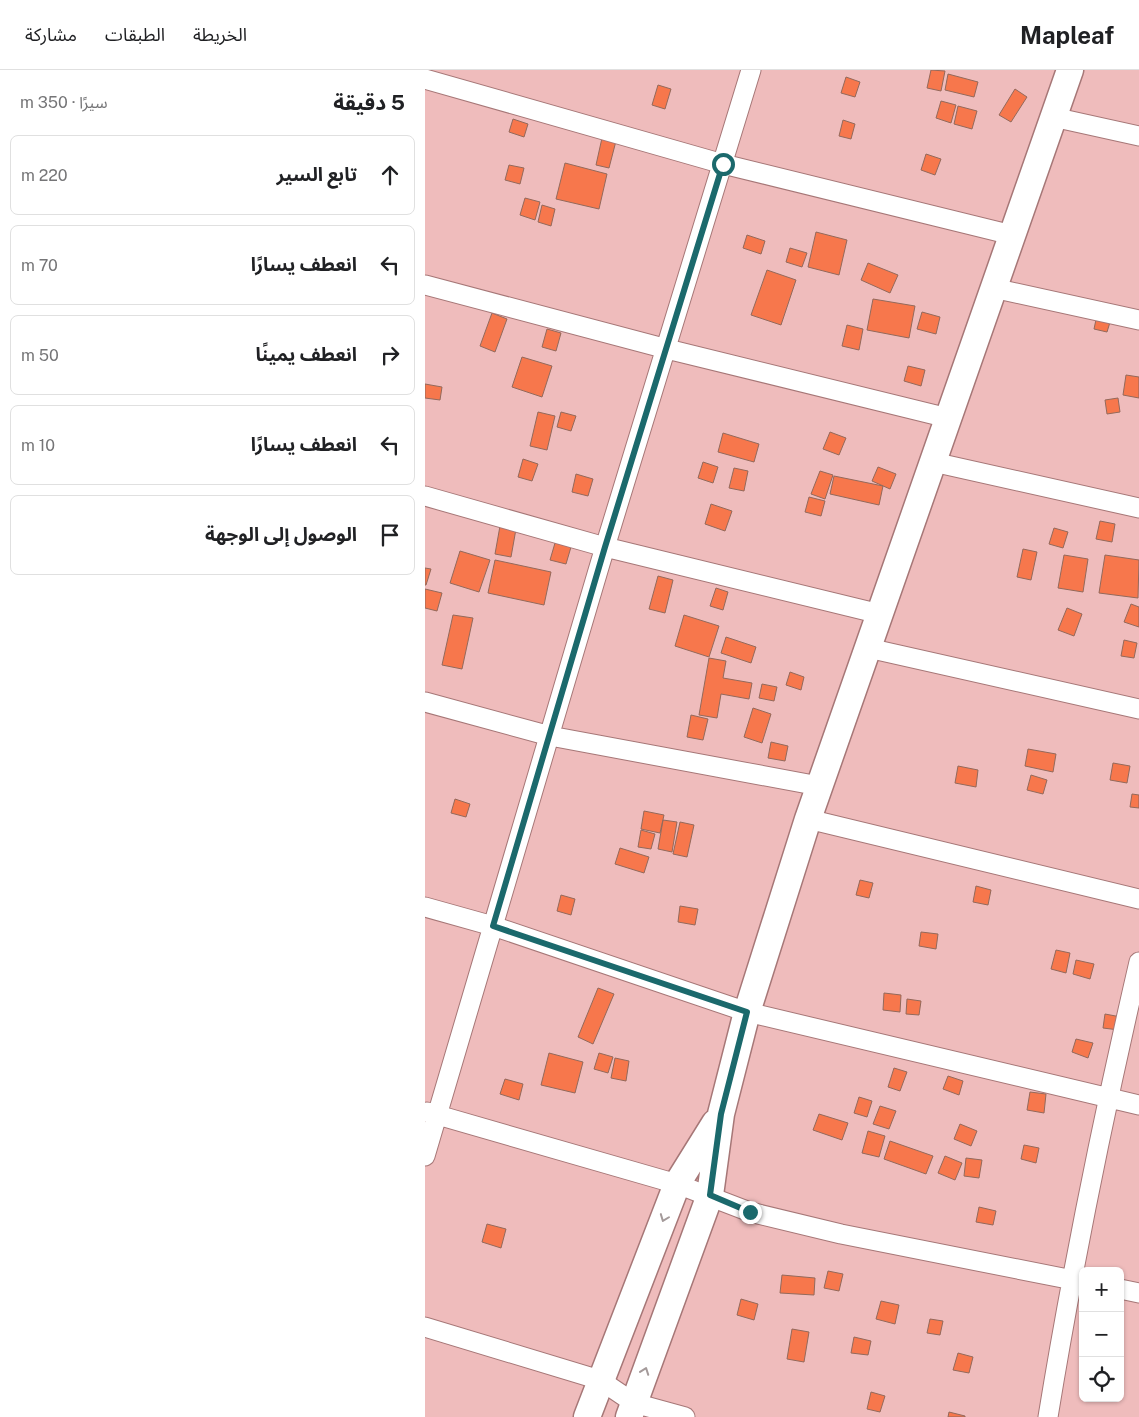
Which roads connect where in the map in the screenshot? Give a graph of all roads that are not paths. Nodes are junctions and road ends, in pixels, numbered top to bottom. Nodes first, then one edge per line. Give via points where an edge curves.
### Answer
1 (751, 70) edge
2 (1070, 70) edge
3 (425, 79) edge
4 (1053, 117) junction
5 (1139, 136) edge
6 (723, 164) junction
7 (1012, 235) junction
8 (425, 285) edge
9 (993, 288) junction
10 (1139, 320) edge
11 (667, 349) junction
12 (948, 418) junction
13 (933, 462) junction
14 (425, 496) edge
15 (1139, 508) edge
16 (605, 547) junction
17 (879, 614) junction
18 (868, 648) junction
19 (425, 702) edge
20 (1139, 709) edge
21 (550, 736) junction
22 (819, 786) junction
23 (808, 819) junction
24 (1139, 899) edge
25 (425, 907) edge
26 (493, 926) junction
27 (1139, 962) edge
28 (747, 1012) junction
29 (1107, 1099) junction
30 (1139, 1105) edge
31 (431, 1113) edge
32 (721, 1114) junction
33 (425, 1156) edge
34 (677, 1184) junction
35 (710, 1195) junction
36 (1077, 1281) edge
37 (1124, 1290) edge
38 (1139, 1293) edge
39 (425, 1327) edge
40 (600, 1380) junction
41 (631, 1410) edge
42 (587, 1417) edge
43 (685, 1417) edge
44 (1048, 1417) edge

1 - 6 street
2 - 4 street
3 - 6 street
4 - 5 street
4 - 7 street
6 - 7 street
6 - 11 street
7 - 9 street
8 - 11 street
9 - 10 street
9 - 12 street
11 - 12 street
11 - 16 street
12 - 13 street
13 - 15 street
13 - 17 street
14 - 16 street
16 - 17 street
16 - 21 street
17 - 18 street
18 - 20 street
18 - 22 street
19 - 21 street
21 - 22 street
21 - 26 street
22 - 23 street
23 - 24 street
23 - 28 street
25 - 26 street
26 - 28 street
26 - 31 street
27 - 29 street
28 - 29 street
28 - 32 street
29 - 30 street
29 - 36 street
31 - 33 street
31 - 34 street
32 - 34 street
32 - 35 street
34 - 35 street
34 -> 40 street
35 - 36 street via 750,1212 851,1236
41 -> 35 street
36 - 44 street
37 - 38 street
39 - 40 street
40 - 41 street
40 - 42 street
41 - 43 street

